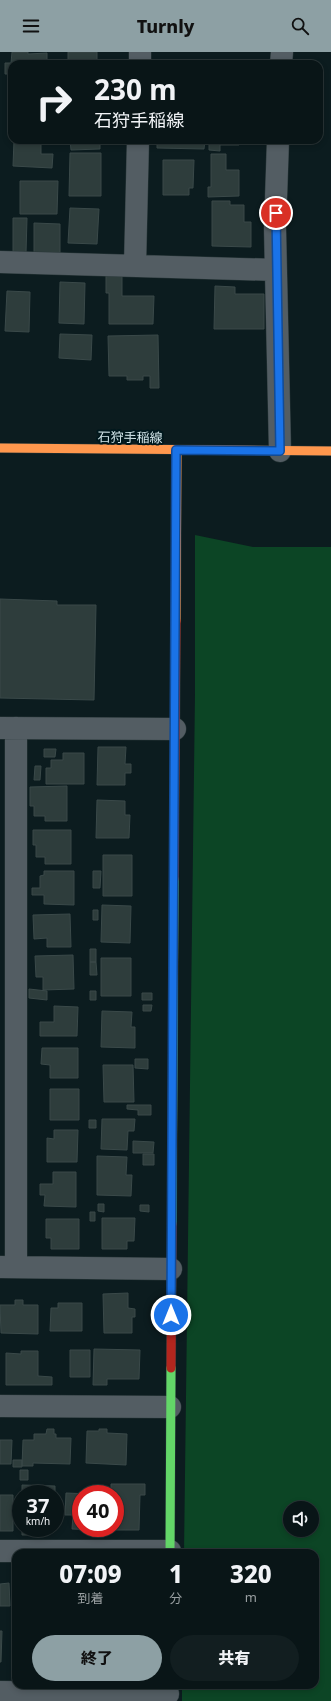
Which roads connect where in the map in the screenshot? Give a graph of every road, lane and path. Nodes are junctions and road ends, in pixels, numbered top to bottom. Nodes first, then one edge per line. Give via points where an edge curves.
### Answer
1 (138, 144) edge
2 (278, 144) edge
3 (0, 262) edge
4 (135, 266) junction
5 (276, 270) junction
6 (0, 448) edge
7 (176, 450) junction
8 (280, 451) junction
9 (331, 451) edge
10 (8, 728) edge
11 (174, 729) junction
12 (8, 1267) edge
13 (171, 1269) junction
14 (0, 1406) edge
15 (170, 1407) junction
16 (170, 1549) edge
17 (0, 1550) edge
18 (12, 1550) edge
19 (168, 1693) edge
20 (5, 1695) edge

1 - 4 street
2 - 5 street
3 - 4 street
4 - 5 street
5 - 8 street
6 - 7 street, 石狩手稲線
7 - 8 street, 石狩手稲線
7 - 11 street
8 - 9 street, 石狩手稲線
10 - 11 street
10 - 12 street
11 - 13 street
12 - 13 street
13 - 15 street
14 - 15 street
15 - 16 street
17 - 18 street
19 - 20 street

